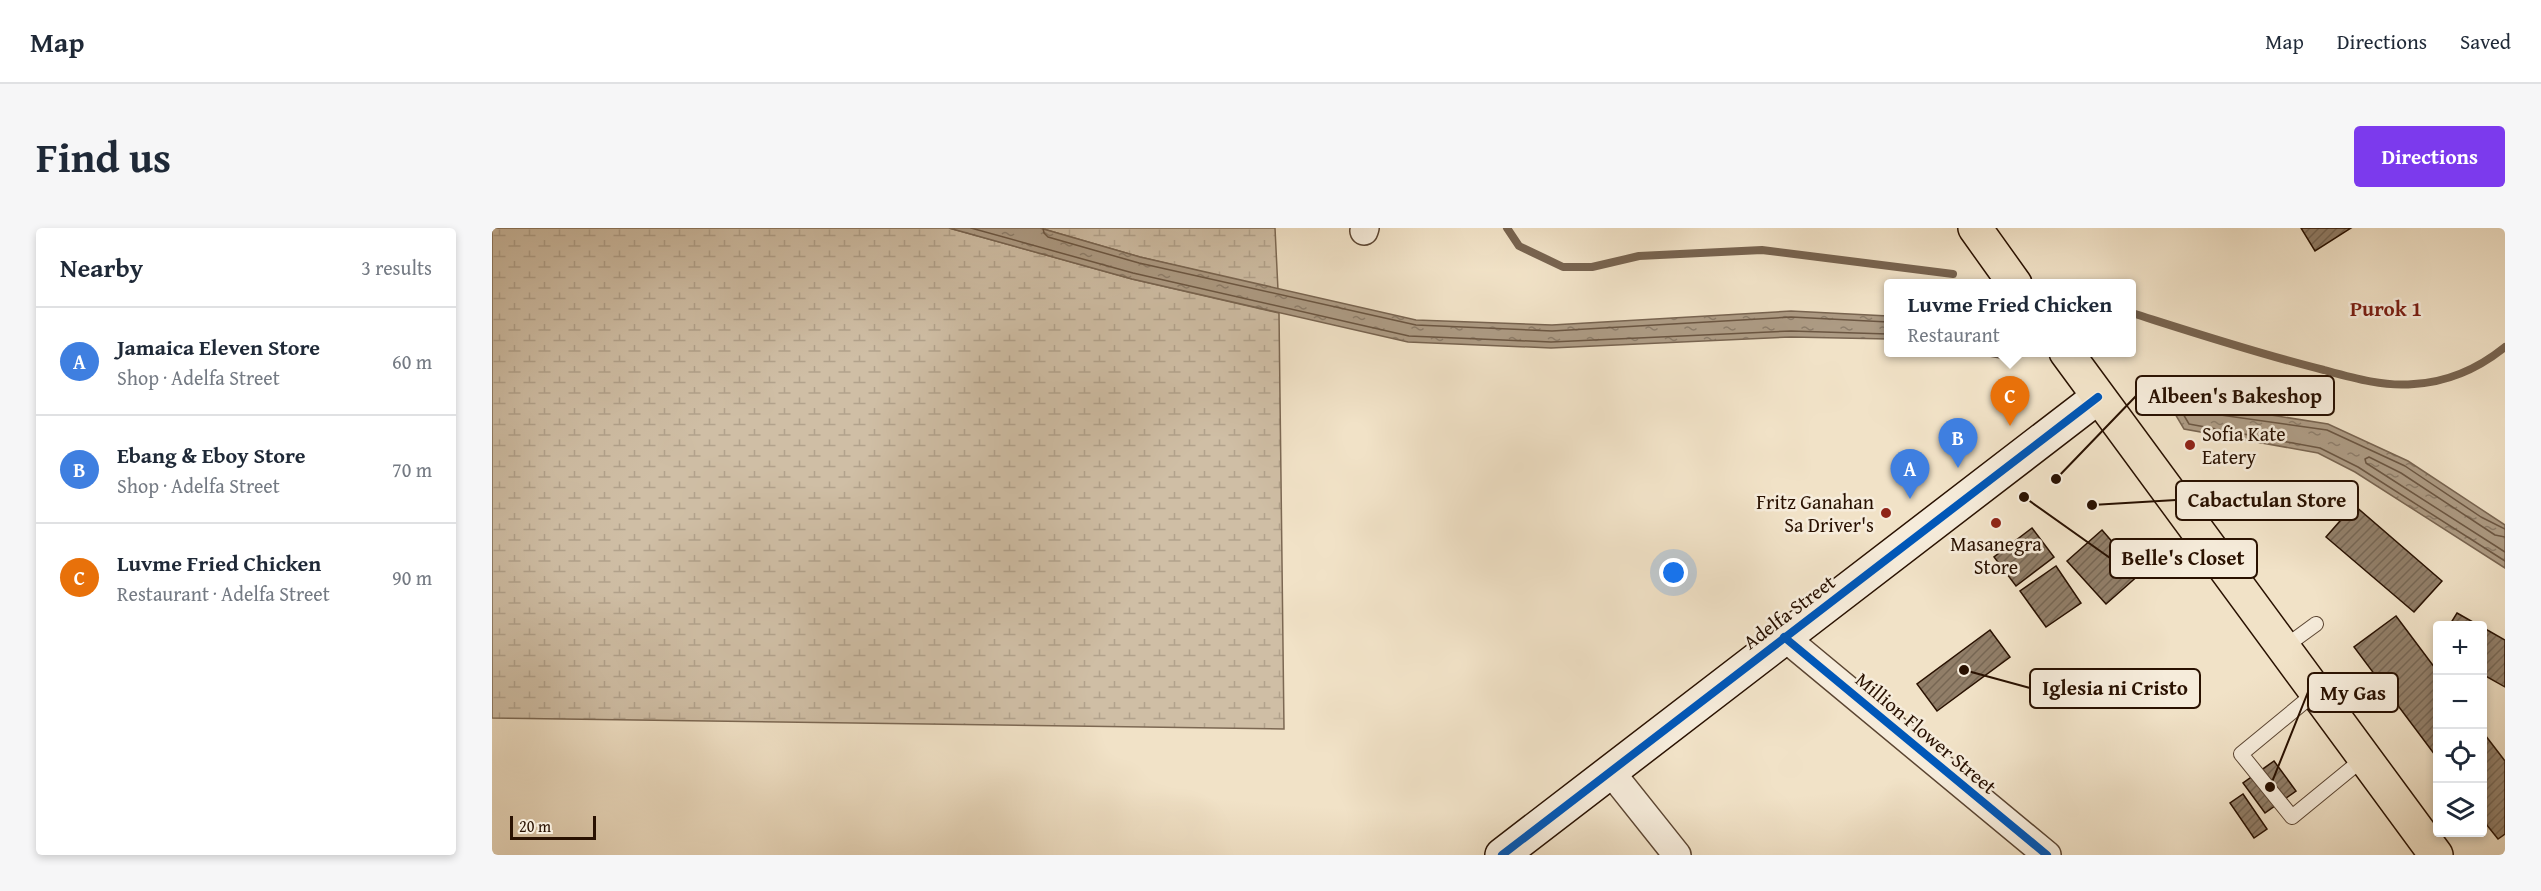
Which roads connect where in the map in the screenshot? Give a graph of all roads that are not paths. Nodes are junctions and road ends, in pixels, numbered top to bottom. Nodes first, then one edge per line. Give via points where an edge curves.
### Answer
1 (1975, 228) edge
2 (2012, 279) edge
3 (2070, 357) edge
4 (2098, 397) junction
5 (2316, 624) dead end
6 (1784, 637) junction
7 (2283, 648) junction
8 (2315, 693) junction
9 (2364, 758) junction
10 (1610, 771) junction
11 (1502, 855) edge
12 (1677, 855) edge
13 (2047, 855) edge
14 (2436, 855) edge

1 - 2 highway
3 - 4 highway
4 - 6 street, Adelfa Street
4 - 7 highway
5 - 7 lane
6 - 10 street, Adelfa Street
6 - 13 street, Million Flower Street
7 - 8 highway
8 - 9 highway
8 - 9 lane via 2241,754 2292,817
9 - 14 highway
10 - 11 street, Adelfa Street
10 - 12 street

